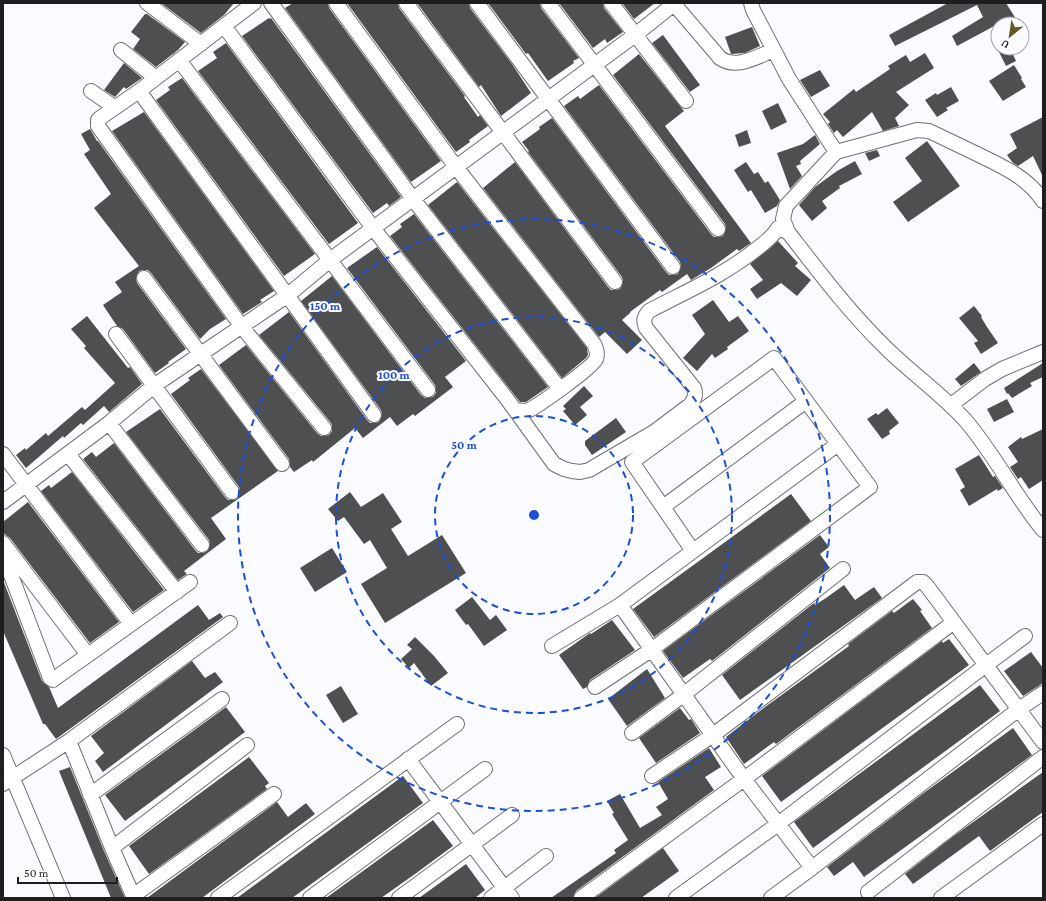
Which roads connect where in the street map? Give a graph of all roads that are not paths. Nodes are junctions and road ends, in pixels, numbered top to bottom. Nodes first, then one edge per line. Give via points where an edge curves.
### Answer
1 (147, 3) edge
2 (271, 3) edge
3 (336, 3) edge
4 (406, 3) edge
5 (477, 3) edge
6 (548, 3) edge
7 (611, 3) edge
8 (751, 3) edge
9 (674, 4) edge
10 (246, 5) edge
11 (224, 26) junction
12 (635, 35) junction
13 (201, 44) junction
14 (121, 50) dead end
15 (774, 50) junction
16 (179, 60) junction
17 (594, 65) junction
18 (156, 78) junction
19 (91, 91) dead end
20 (139, 91) junction
21 (548, 99) junction
22 (686, 101) dead end
23 (114, 107) junction
24 (503, 133) junction
25 (836, 152) junction
26 (456, 167) junction
27 (413, 199) junction
28 (1043, 201) edge
29 (373, 228) junction
30 (718, 229) dead end
31 (788, 232) junction
32 (330, 260) junction
33 (673, 267) dead end
34 (144, 278) dead end
35 (616, 282) dead end
36 (288, 295) junction
37 (242, 327) junction
38 (116, 334) dead end
39 (1043, 352) edge
40 (202, 354) junction
41 (155, 385) junction
42 (560, 389) junction
43 (428, 390) dead end
44 (806, 401) junction
45 (951, 405) junction
46 (515, 410) junction
47 (374, 415) dead end
48 (110, 423) junction
49 (324, 428) dead end
50 (838, 444) junction
51 (3, 454) edge
52 (68, 454) junction
53 (282, 464) dead end
54 (26, 485) junction
55 (232, 492) dead end
56 (3, 502) edge
57 (663, 507) junction
58 (1043, 530) edge
59 (3, 543) edge
60 (202, 545) dead end
61 (693, 551) junction
62 (3, 554) edge
63 (843, 569) dead end
64 (190, 582) dead end
65 (177, 592) junction
66 (620, 605) junction
67 (954, 622) junction
68 (230, 623) dead end
69 (131, 624) junction
70 (1025, 636) dead end
71 (552, 646) dead end
72 (651, 650) junction
73 (88, 655) junction
74 (986, 665) junction
75 (594, 687) dead end
76 (1043, 693) edge
77 (683, 695) junction
78 (222, 699) dead end
79 (1019, 709) junction
80 (457, 724) dead end
81 (632, 733) dead end
82 (713, 735) junction
83 (69, 741) junction
84 (1043, 742) edge
85 (247, 745) dead end
86 (3, 754) edge
87 (1043, 757) edge
88 (408, 759) junction
89 (485, 769) dead end
90 (652, 776) dead end
91 (744, 779) junction
92 (8, 781) edge
93 (274, 794) dead end
94 (90, 795) junction
95 (440, 802) junction
96 (512, 815) dead end
97 (778, 824) junction
98 (1043, 824) edge
99 (472, 845) junction
100 (112, 848) junction
101 (546, 856) dead end
102 (812, 868) junction
103 (868, 892) dead end
104 (508, 893) edge
105 (134, 897) edge
106 (63, 898) edge
107 (218, 898) edge
108 (310, 898) edge
109 (399, 898) edge
110 (491, 898) edge
111 (581, 898) edge
112 (676, 898) edge
113 (771, 898) edge
114 (941, 898) edge

1 - 13 street
2 - 27 street
3 - 26 street
4 - 24 street
5 - 21 street
6 - 17 street
7 - 12 street
8 - 15 street
9 - 12 street
9 - 15 street via 724,62 745,61
10 - 11 street
11 - 13 street
11 - 29 street
12 - 17 street
12 - 22 street
13 - 16 street
14 - 18 street
15 - 25 street via 789,79
16 - 18 street
16 - 32 street
17 - 21 street
17 - 30 street
18 - 20 street
19 - 23 street
20 - 23 street
20 - 36 street
21 - 24 street
21 - 33 street
23 - 37 street via 98,120 99,129
24 - 26 street
24 - 35 street
25 - 28 street via 917,130 929,131 1010,170 1028,184
25 - 31 street via 786,206 783,219
26 - 27 street
26 - 42 street via 594,344 597,355 593,364
27 - 29 street
27 - 42 street
29 - 32 street
29 - 46 street
31 - 45 street via 841,301 906,368
31 - 46 street via 778,228 773,236 739,262 650,311 646,316 646,328 694,388 696,394 690,405 654,432 588,470 572,471 554,464
32 - 36 street
32 - 43 street
34 - 40 street
36 - 37 street
36 - 47 street
37 - 40 street
37 - 49 street
38 - 41 street
39 - 45 street via 1002,369
40 - 41 street
40 - 53 street
41 - 48 street
41 - 55 street
42 - 46 street via 529,410
44 - 50 street
44 - 57 street
44 - 57 street via 774,358 632,462
45 - 58 street via 980,439
48 - 52 street
48 - 60 street
50 - 61 street
50 - 72 street via 870,487
51 - 54 street
52 - 54 street
52 - 65 street
54 - 56 street
54 - 69 street
57 - 61 street
59 - 73 street
61 - 66 street
62 - 73 street via 51,679
63 - 77 street
64 - 65 street
65 - 69 street
66 - 71 street
66 - 72 street
67 - 74 street
67 - 82 street via 927,586 920,581 913,583
67 - 91 street
68 - 83 street
69 - 73 street
70 - 74 street
72 - 75 street
72 - 77 street
74 - 79 street
74 - 97 street
76 - 79 street
77 - 81 street
77 - 82 street
78 - 94 street
79 - 84 street
79 - 102 street
80 - 88 street
82 - 90 street
82 - 91 street
83 - 92 street
83 - 94 street
85 - 100 street
86 - 92 street
87 - 103 street
88 - 95 street
88 - 107 street
89 - 95 street
91 - 97 street
91 - 111 street
92 - 106 street
93 - 105 street
94 - 100 street
95 - 99 street
95 - 108 street
96 - 99 street
97 - 102 street
97 - 112 street
98 - 114 street
99 - 104 street
99 - 109 street
100 - 105 street
101 - 104 street
102 - 113 street
104 - 110 street

